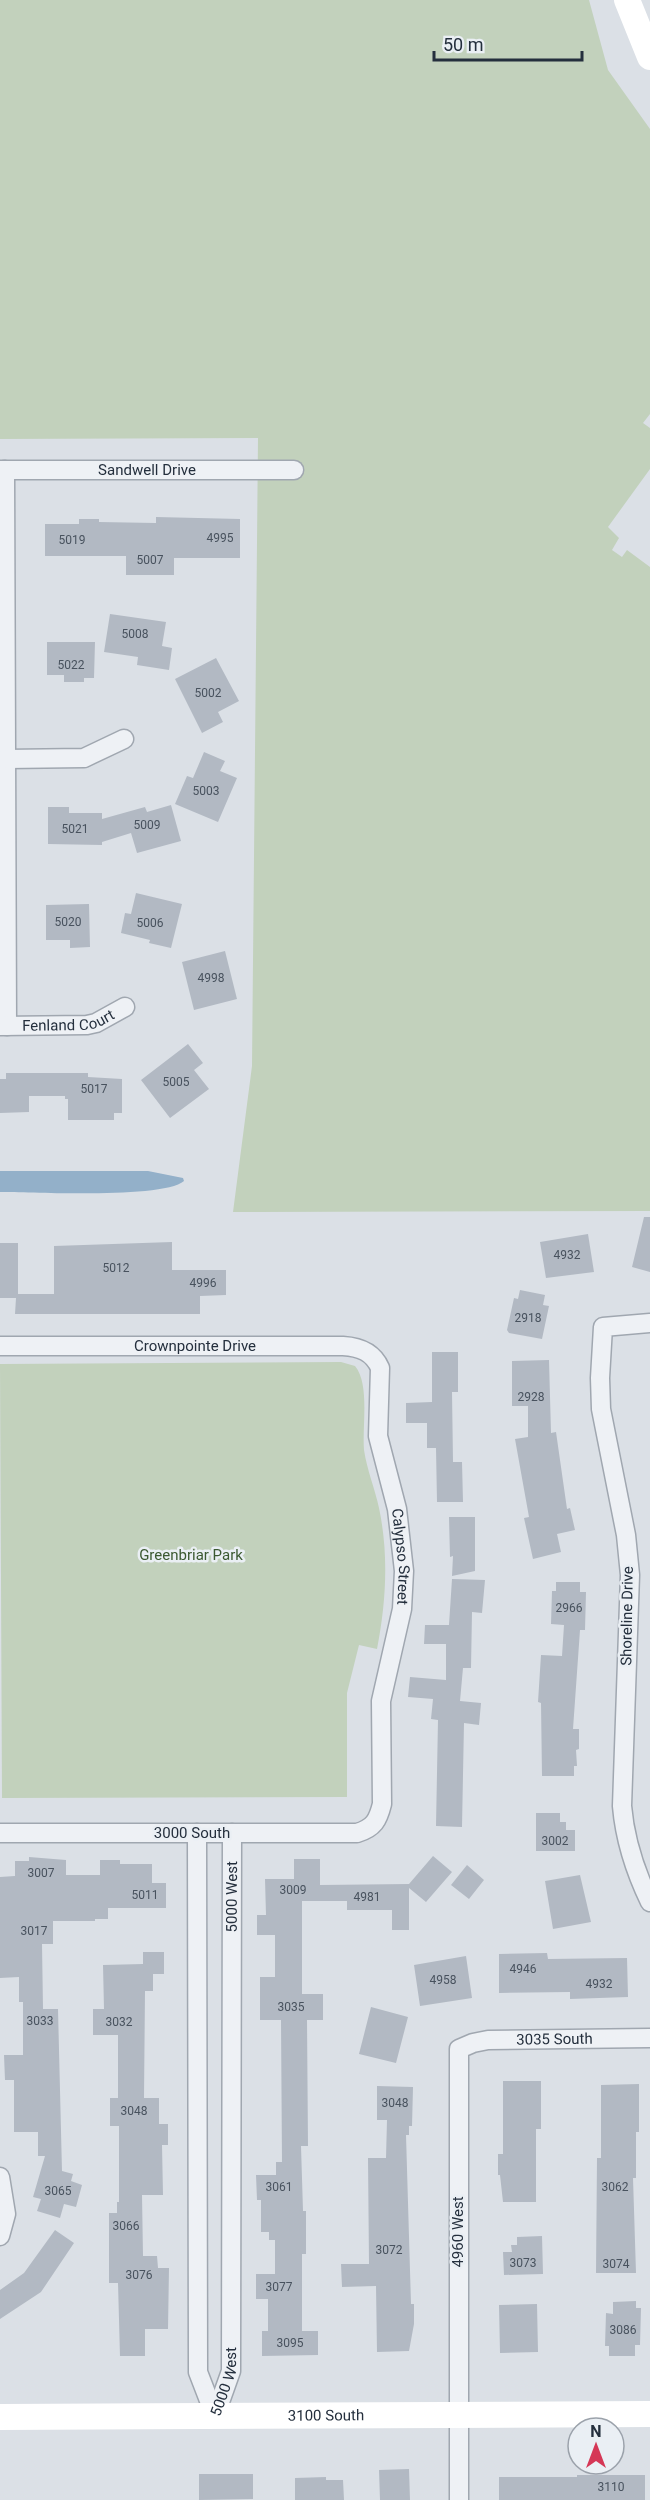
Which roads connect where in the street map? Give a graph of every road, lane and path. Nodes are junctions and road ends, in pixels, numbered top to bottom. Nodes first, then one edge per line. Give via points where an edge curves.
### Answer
1 (627, 0) edge
2 (650, 57) edge
3 (2, 470) edge
4 (294, 470) dead end
5 (124, 739) dead end
6 (6, 759) junction
7 (125, 1007) dead end
8 (3, 1026) edge
9 (650, 1323) edge
10 (0, 1346) edge
11 (380, 1368) joint
12 (378, 1818) joint
13 (0, 1833) edge
14 (197, 1833) junction
15 (232, 1833) junction
16 (650, 1902) edge
17 (650, 2038) edge
18 (459, 2049) joint
19 (0, 2177) edge
20 (0, 2236) edge
21 (650, 2414) edge
22 (459, 2415) junction
23 (0, 2416) edge
24 (215, 2416) junction
25 (459, 2500) edge

1 - 2 main road
3 - 4 street, Sandwell Drive
3 - 6 street
5 - 6 street via 84,758
6 - 8 street
7 - 8 street, Fenland Court via 87,1025
9 - 16 street, Shoreline Drive via 603,1327 600,1378 601,1409 630,1575 621,1806 630,1856
10 - 11 street, Crownpointe Drive via 344,1346 363,1349 377,1360
11 - 12 street, Calypso Street via 378,1436 397,1509 404,1571 402,1610 381,1701 382,1804
12 - 15 street, 3000 South via 367,1830 357,1833
13 - 14 street, 3000 South
14 - 15 street, 3000 South
14 - 24 street, 5000 West via 198,2372
15 - 24 street, 5000 West via 231,2371
17 - 18 street, 3035 South via 488,2040
18 - 22 street, 4960 West
19 - 20 street via 6,2214
21 - 22 main road, 3100 South
22 - 24 main road, 3100 South
22 - 25 street, 4960 West
23 - 24 main road, 3100 South

